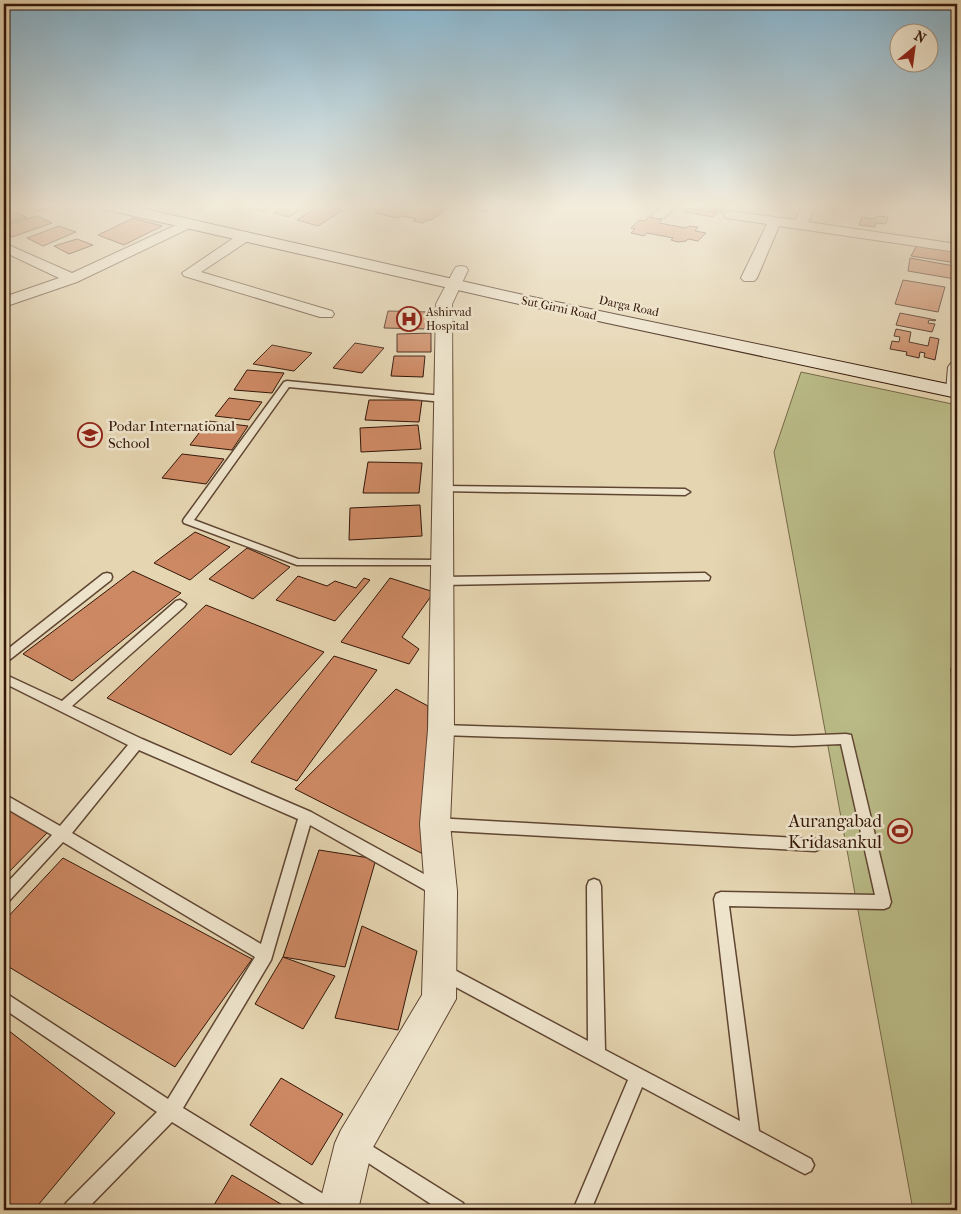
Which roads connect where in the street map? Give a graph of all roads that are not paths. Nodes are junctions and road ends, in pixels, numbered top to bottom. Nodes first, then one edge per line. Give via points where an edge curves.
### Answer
1 (33, 261) edge
2 (110, 261) edge
3 (208, 261) edge
4 (373, 261) edge
5 (389, 261) edge
6 (757, 261) edge
7 (457, 277) junction
8 (749, 278) dead end
9 (72, 279) junction
10 (4, 302) edge
11 (326, 314) dead end
12 (957, 380) edge
13 (443, 399) junction
14 (443, 489) junction
15 (685, 492) dead end
16 (443, 572) junction
17 (107, 577) dead end
18 (704, 577) dead end
19 (180, 604) dead end
20 (4, 658) edge
21 (4, 678) edge
22 (63, 707) junction
23 (441, 730) junction
24 (137, 743) junction
25 (4, 800) edge
26 (306, 816) junction
27 (435, 824) junction
28 (63, 833) junction
29 (816, 845) dead end
30 (594, 886) dead end
31 (441, 891) junction
32 (4, 896) edge
33 (265, 955) junction
34 (439, 970) junction
35 (4, 1000) edge
36 (597, 1054) junction
37 (638, 1076) junction
38 (171, 1111) junction
39 (751, 1135) junction
40 (354, 1143) junction
41 (805, 1165) dead end
42 (73, 1210) edge
43 (331, 1210) edge
44 (338, 1210) edge
45 (456, 1210) edge
46 (582, 1210) edge

1 - 9 street
2 - 9 street
3 - 11 street via 189,273
4 - 7 main road, Sut Girni Road
5 - 7 main road
6 - 8 street
7 - 12 main road, Sut Girni Road
7 - 13 street via 444,304
9 - 10 street
13 - 14 street
13 - 16 lane via 286,384 188,521 297,562
14 - 15 lane
14 - 16 street
16 - 18 lane
16 - 23 street
17 - 20 lane
19 - 22 lane
21 - 22 lane
22 - 24 lane
23 - 27 street
23 - 39 lane via 793,741 846,739 884,902 720,899
24 - 26 lane
24 - 28 lane
25 - 28 lane
26 - 31 lane
26 - 33 lane
27 - 29 lane
27 - 31 street
28 - 32 lane
28 - 33 lane
30 - 36 lane
31 - 34 street
33 - 38 lane
34 - 36 lane
34 - 40 street via 439,999
35 - 38 lane
36 - 37 lane
37 - 39 lane
37 - 46 lane
38 - 42 lane
38 - 43 lane
39 - 41 lane
40 - 44 street
40 - 45 lane

